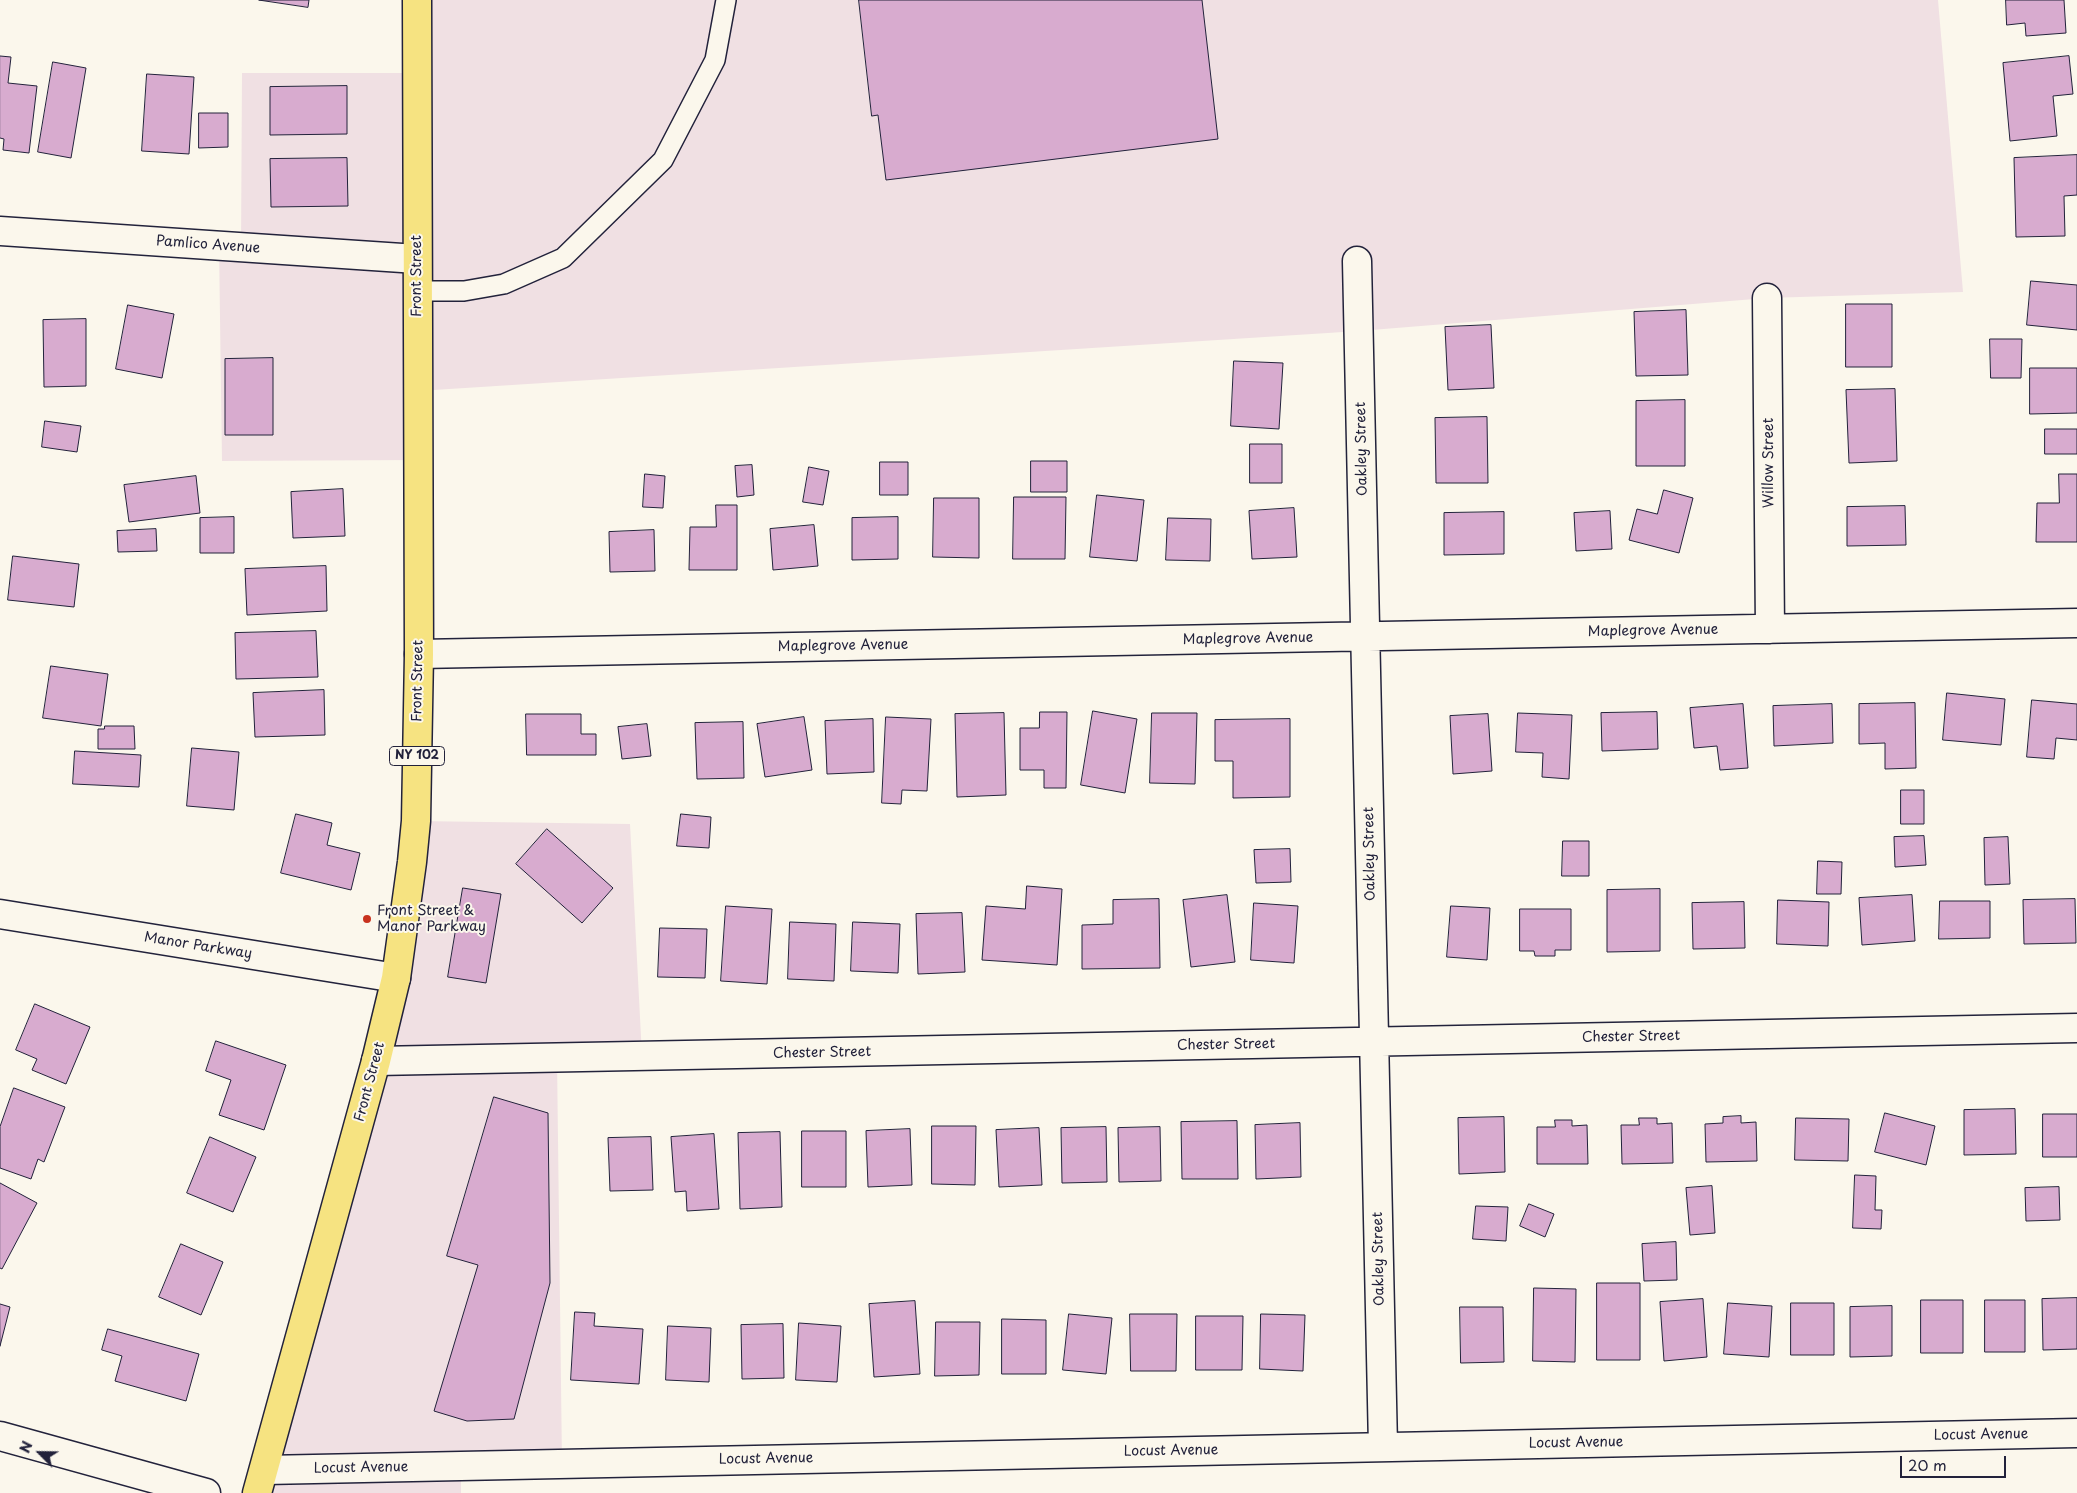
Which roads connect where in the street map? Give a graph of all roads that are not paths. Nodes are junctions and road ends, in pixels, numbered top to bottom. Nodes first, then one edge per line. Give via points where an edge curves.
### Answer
1 (417, 0) edge
2 (726, 0) edge
3 (0, 231) edge
4 (417, 259) junction
5 (1357, 261) dead end
6 (417, 291) junction
7 (1768, 298) dead end
8 (2077, 623) edge
9 (1770, 629) junction
10 (1365, 637) junction
11 (419, 654) junction
12 (0, 914) edge
13 (396, 978) junction
14 (2077, 1028) edge
15 (1374, 1042) junction
16 (376, 1061) junction
17 (2077, 1433) edge
18 (0, 1436) edge
19 (1383, 1446) junction
20 (261, 1482) edge
21 (206, 1493) edge

1 - 4 main road, Front Street / NY 102
2 - 6 lane via 716,60 663,160 563,258 504,284 464,291
3 - 4 street, Pamlico Avenue
4 - 6 main road, Front Street / NY 102
5 - 10 street, Oakley Street
6 - 11 main road, Front Street / NY 102
7 - 9 street, Willow Street
8 - 9 street, Maplegrove Avenue
9 - 10 street, Maplegrove Avenue
10 - 11 street, Maplegrove Avenue
10 - 15 street, Oakley Street
11 - 13 main road, Front Street / NY 102 via 416,821
12 - 13 street, Manor Parkway
13 - 16 main road, Front Street / NY 102
14 - 15 street, Chester Street
15 - 16 street, Chester Street
15 - 19 street, Oakley Street
16 - 20 main road, Front Street / NY 102
17 - 19 street, Locust Avenue
18 - 21 street
19 - 20 street, Locust Avenue

